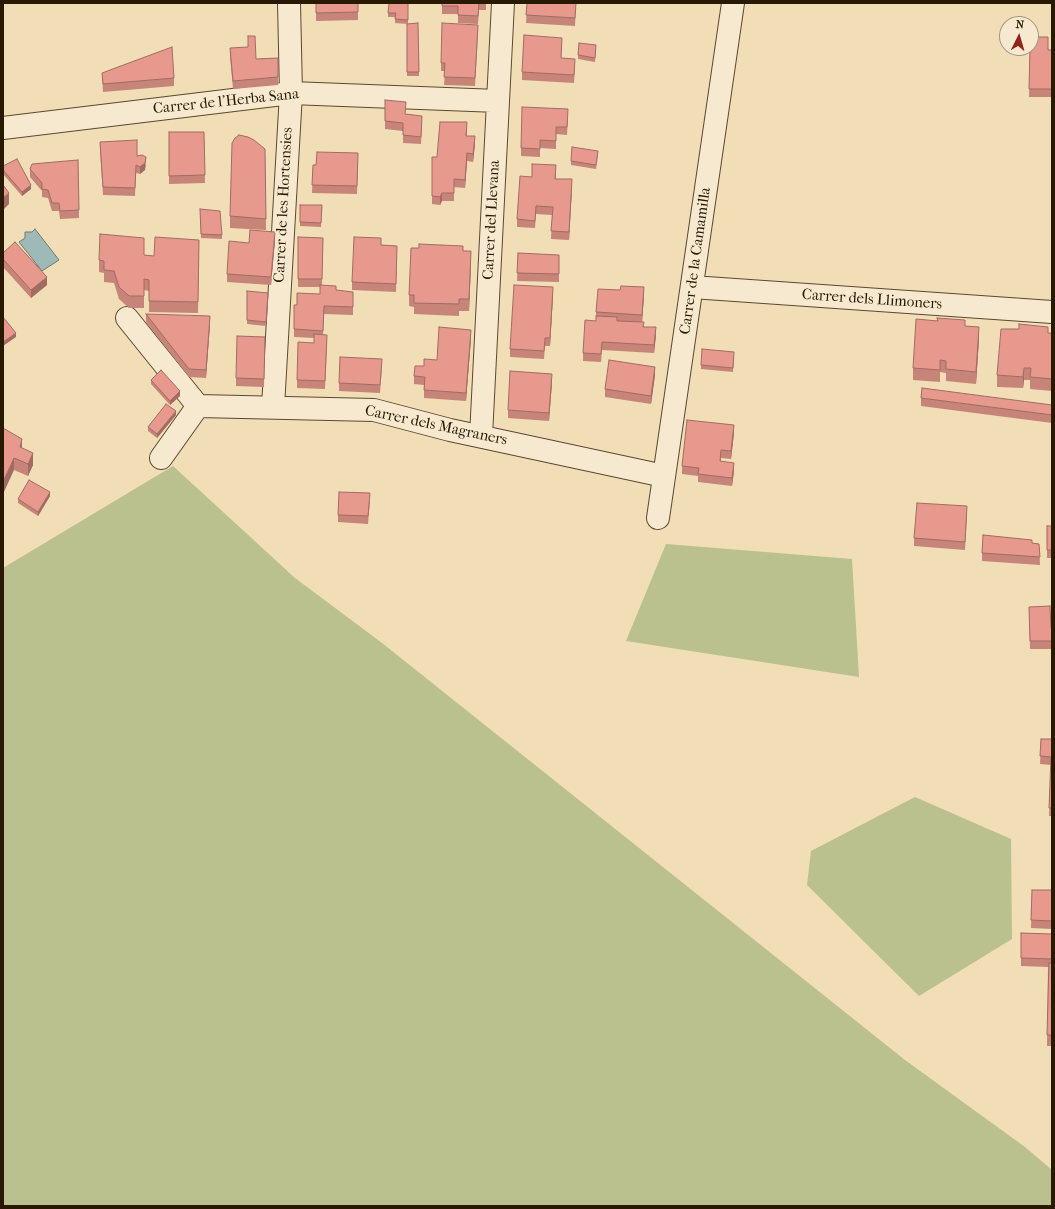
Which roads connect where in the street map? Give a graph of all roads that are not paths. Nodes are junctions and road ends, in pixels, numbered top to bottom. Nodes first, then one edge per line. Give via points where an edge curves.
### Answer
1 (289, 3) edge
2 (503, 3) edge
3 (733, 3) edge
4 (291, 93) junction
5 (498, 102) junction
6 (3, 128) edge
7 (692, 287) junction
8 (1052, 312) edge
9 (127, 318) dead end
10 (198, 406) junction
11 (274, 407) junction
12 (482, 436) junction
13 (161, 458) dead end
14 (664, 476) junction
15 (658, 518) dead end

1 - 4 street, Carrer de les Hortensies
2 - 5 street, Carrer del Llevana
3 - 7 street, Carrer de la Camamilla
4 - 5 street, Carrer de l'Herba Sana
4 - 6 street, Carrer de l'Herba Sana
4 - 11 street, Carrer de les Hortensies
5 - 12 street, Carrer del Llevana
7 - 8 street, Carrer dels Llimoners
7 - 14 street, Carrer de la Camamilla
9 - 10 street
10 - 11 street, Carrer dels Magraners
10 - 13 street
11 - 12 street, Carrer dels Magraners via 374,410
12 - 14 street, Carrer dels Magraners
14 - 15 street, Carrer de la Camamilla

